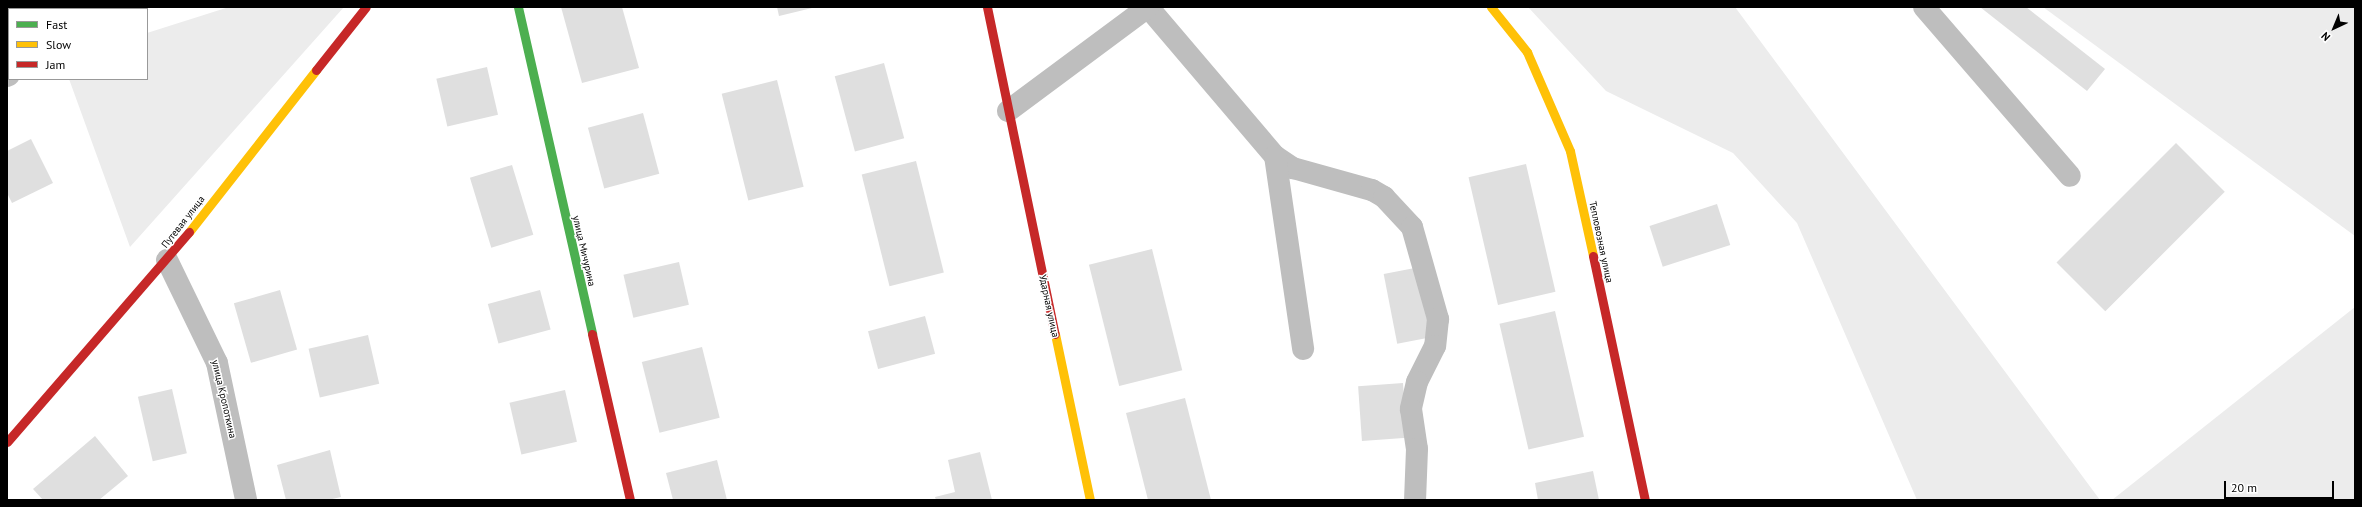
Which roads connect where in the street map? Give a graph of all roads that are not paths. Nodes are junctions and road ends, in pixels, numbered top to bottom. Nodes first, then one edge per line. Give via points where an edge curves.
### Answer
1 (366, 7) edge
2 (518, 7) edge
3 (987, 7) edge
4 (1148, 7) edge
5 (1491, 7) edge
6 (1924, 7) edge
7 (1008, 111) junction
8 (1275, 156) junction
9 (2070, 176) dead end
10 (168, 260) junction
11 (1303, 349) dead end
12 (7, 442) edge
13 (246, 500) edge
14 (630, 500) edge
15 (1090, 500) edge
16 (1415, 500) edge
17 (1645, 500) edge

1 - 10 street, Путевая улица
2 - 14 street, улица Мичурина
3 - 7 street, Ударная улица
4 - 7 street
4 - 8 street
5 - 17 street, Тепловозная улица via 1527,52 1570,151
6 - 9 street
7 - 15 street, Ударная улица
8 - 11 street
8 - 16 street via 1293,168 1372,190 1384,197 1412,227 1438,319 1435,346 1417,382 1411,408 1417,449
10 - 12 street, Путевая улица
10 - 13 street, улица Кропоткина via 217,363

